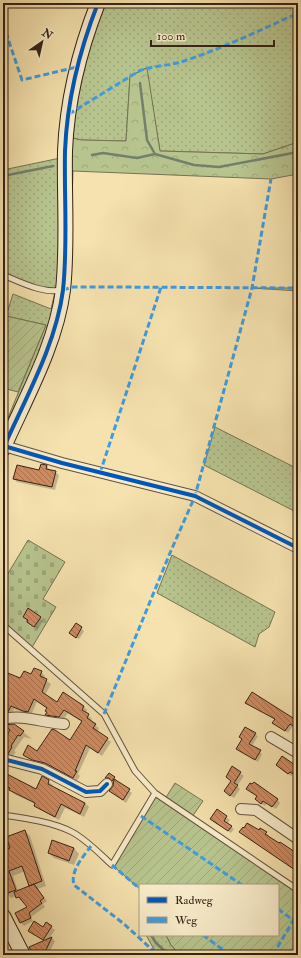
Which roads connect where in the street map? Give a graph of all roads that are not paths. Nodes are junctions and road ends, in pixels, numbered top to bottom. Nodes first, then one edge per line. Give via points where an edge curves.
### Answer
1 (98, 3) edge
2 (3, 275) edge
3 (63, 290) junction
4 (4, 448) edge
5 (298, 548) edge
6 (3, 625) edge
7 (3, 719) edge
8 (64, 724) dead end
9 (271, 737) dead end
10 (298, 753) edge
11 (3, 759) edge
12 (107, 784) dead end
13 (155, 793) junction
14 (241, 809) dead end
15 (3, 815) edge
16 (298, 839) edge
17 (298, 890) edge
18 (3, 916) edge
19 (23, 955) edge

1 - 3 street via 77,67 69,114
2 - 3 lane via 34,287 55,292
3 - 4 street via 52,334
4 - 5 street via 195,496
6 - 13 lane via 104,714 135,771
7 - 8 street via 26,718
9 - 10 street
11 - 12 street via 42,769 86,792 100,791
13 - 15 lane via 112,865 91,846 63,828
13 - 17 lane
14 - 16 street via 256,810
18 - 19 street

